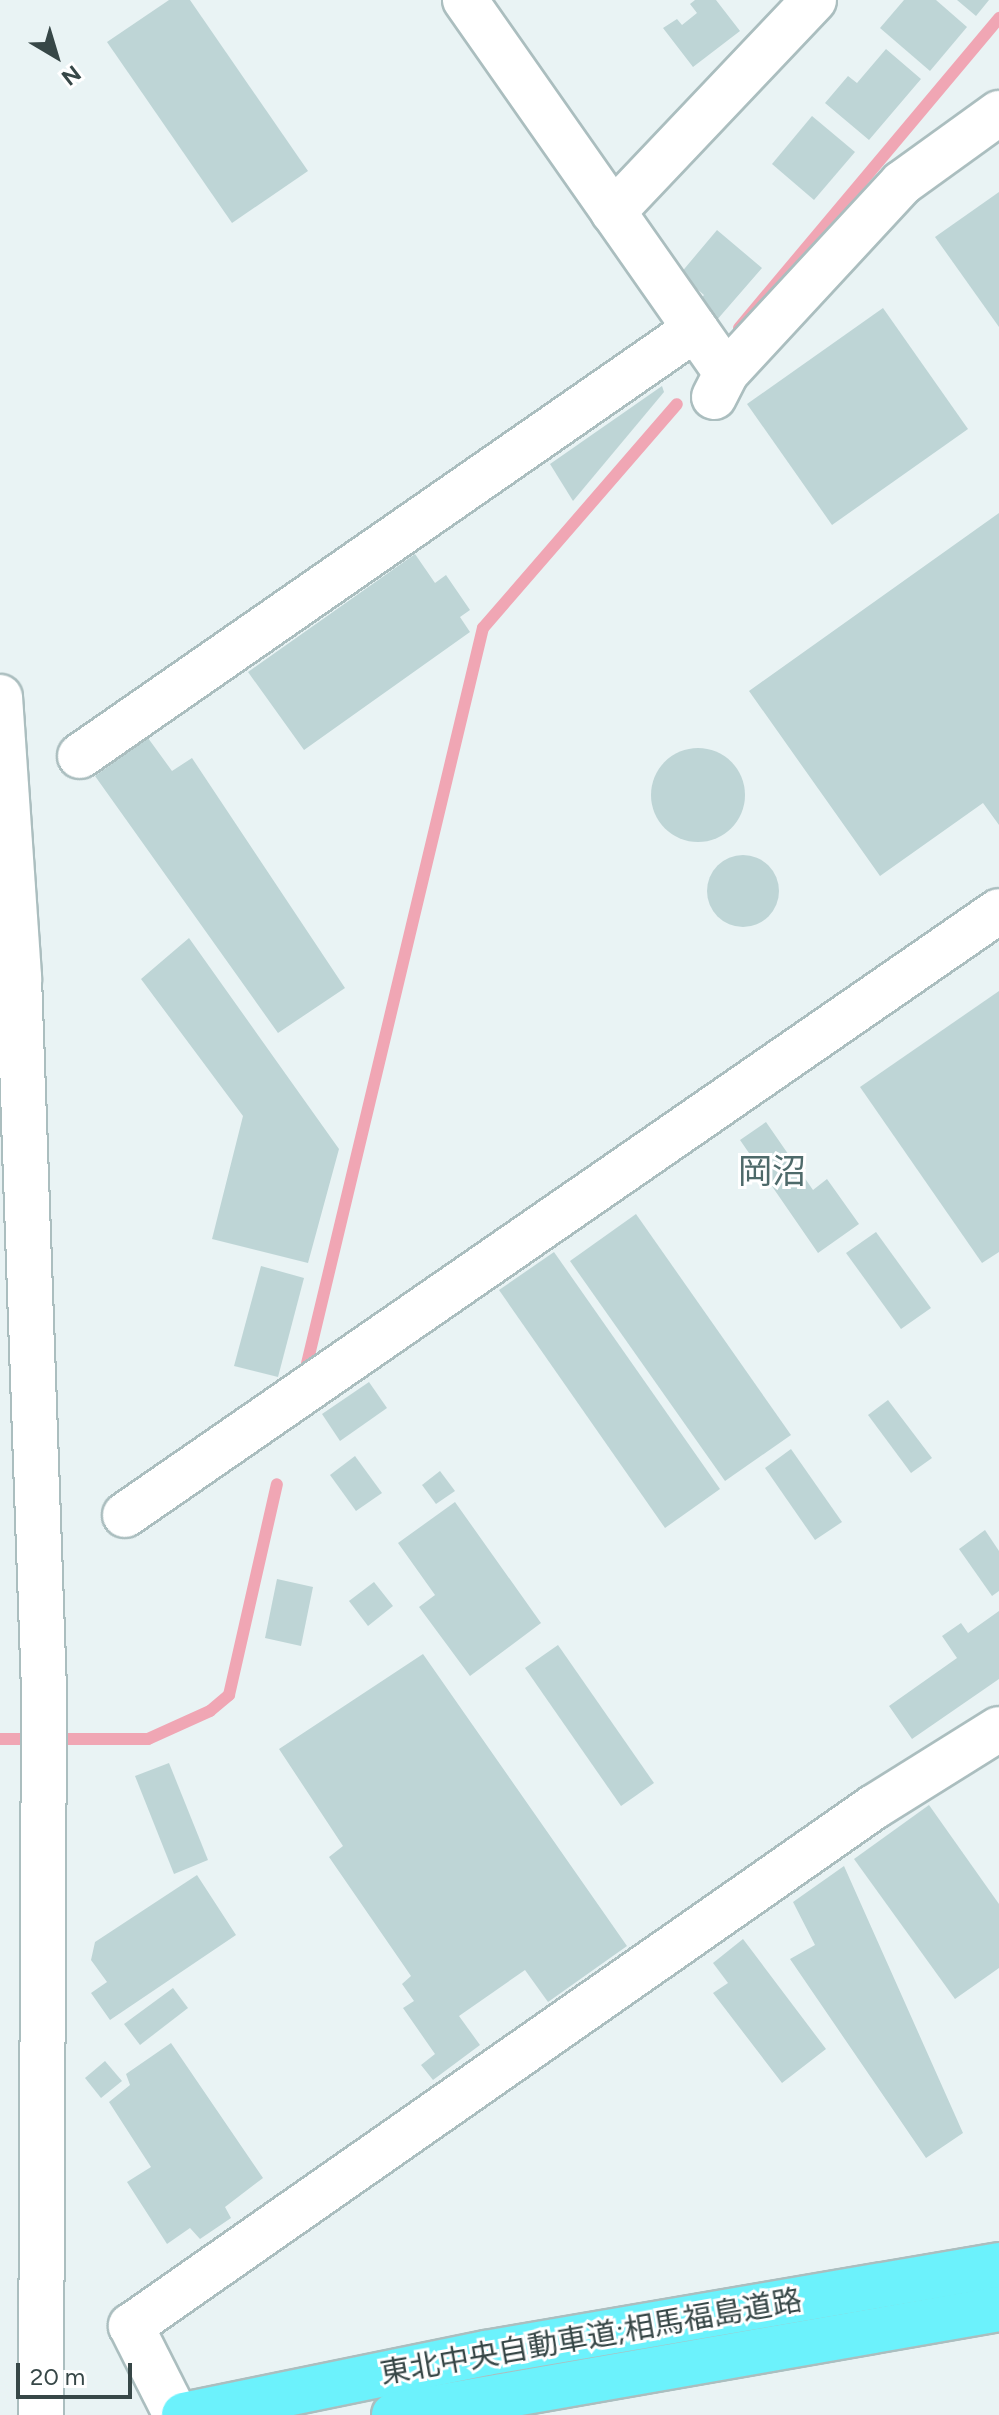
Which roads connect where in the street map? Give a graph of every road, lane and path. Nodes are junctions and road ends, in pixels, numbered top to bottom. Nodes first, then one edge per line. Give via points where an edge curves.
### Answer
1 (465, 0) edge
2 (814, 0) edge
3 (999, 113) edge
4 (613, 212) junction
5 (695, 329) junction
6 (0, 697) edge
7 (80, 756) dead end
8 (999, 911) edge
9 (125, 1515) dead end
10 (999, 1729) edge
11 (999, 2235) edge
12 (999, 2265) edge
13 (999, 2309) edge
14 (587, 2335) junction
15 (41, 2415) edge
16 (176, 2415) edge
17 (184, 2415) edge
18 (394, 2415) edge

1 - 4 street
2 - 4 street
3 - 5 street via 902,183 720,385
4 - 5 street
5 - 7 street
6 - 15 street via 19,978 44,1690
8 - 9 street
10 - 16 street via 874,1807 131,2326
11 - 14 highway
12 - 14 highway, 東北中央自動車道;相馬福島道路
13 - 18 highway, 東北中央自動車道;相馬福島道路
14 - 17 highway, 東北中央自動車道;相馬福島道路

